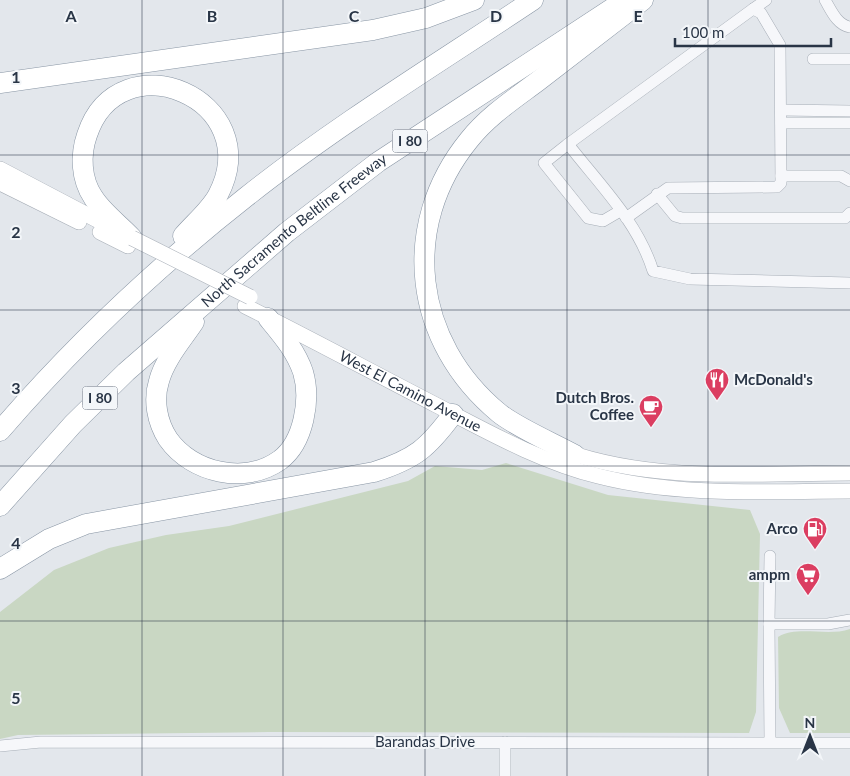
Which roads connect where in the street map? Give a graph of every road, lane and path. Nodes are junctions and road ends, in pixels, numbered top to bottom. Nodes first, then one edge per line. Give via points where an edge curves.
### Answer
1 (474, 0) edge
2 (533, 0) edge
3 (624, 0) edge
4 (643, 0) edge
5 (766, 0) edge
6 (825, 0) edge
7 (753, 9) junction
8 (850, 27) edge
9 (813, 59) dead end
10 (850, 59) edge
11 (60, 75) junction
12 (0, 82) edge
13 (0, 87) edge
14 (781, 110) junction
15 (850, 110) edge
16 (781, 123) junction
17 (850, 123) edge
18 (568, 144) junction
19 (0, 169) edge
20 (782, 176) junction
21 (850, 181) edge
22 (0, 183) edge
23 (658, 194) junction
24 (850, 213) edge
25 (624, 214) junction
26 (130, 242) junction
27 (850, 283) edge
28 (139, 286) junction
29 (209, 300) junction
30 (247, 301) junction
31 (268, 318) junction
32 (455, 409) junction
33 (0, 431) edge
34 (575, 455) junction
35 (850, 473) edge
36 (850, 491) edge
37 (0, 506) edge
38 (770, 556) dead end
39 (0, 569) edge
40 (850, 620) edge
41 (770, 624) junction
42 (506, 742) junction
43 (770, 742) junction
44 (850, 743) edge
45 (0, 746) edge
46 (506, 776) edge

1 - 11 highway via 426,18 381,29
2 - 28 highway via 299,157 239,202
3 - 29 highway, North Sacramento Beltline Freeway / I 80 via 378,162 287,232
4 - 34 highway via 498,112 470,139 455,159 436,196 425,244 425,286 429,306 439,340 447,352 500,414
5 - 7 street
6 - 8 street via 838,21
7 - 14 street via 761,13 780,45
7 - 18 street
9 - 10 street
11 - 12 highway
11 - 13 highway
14 - 15 street
14 - 16 street
16 - 17 street
16 - 20 street
18 - 25 street
18 - 25 street via 544,163 588,218 603,221
19 - 26 main road, West El Camino Avenue
20 - 21 street via 841,176
20 - 23 street via 777,187 668,188
22 - 26 main road, West El Camino Avenue
23 - 24 street via 675,216 682,218 845,218
23 - 25 street
25 - 27 street via 644,245 653,271 690,279
26 - 28 highway via 93,197 83,173 82,147 91,123 107,102 129,89 154,84 180,89 202,102 219,122 228,146 227,172 218,196
26 - 30 main road, West El Camino Avenue
28 - 33 highway
29 - 31 highway via 162,372 156,403 162,428 171,443 189,459 215,471 244,473 281,459 302,423 306,392 303,372 292,348
29 - 37 highway, North Sacramento Beltline Freeway / I 80 via 119,378
30 - 31 main road, West El Camino Avenue
30 - 32 main road, West El Camino Avenue
31 - 32 main road, West El Camino Avenue
32 - 34 main road, West El Camino Avenue
32 - 36 main road, West El Camino Avenue via 542,458 625,482 693,490
32 - 39 highway via 429,445 393,466 86,524 49,539
34 - 35 main road, West El Camino Avenue via 604,464 673,472
38 - 41 street
40 - 41 street via 828,624
41 - 43 street
42 - 43 street, Barandas Drive
42 - 45 street, Barandas Drive via 41,742
42 - 46 street
43 - 44 street, Barandas Drive

